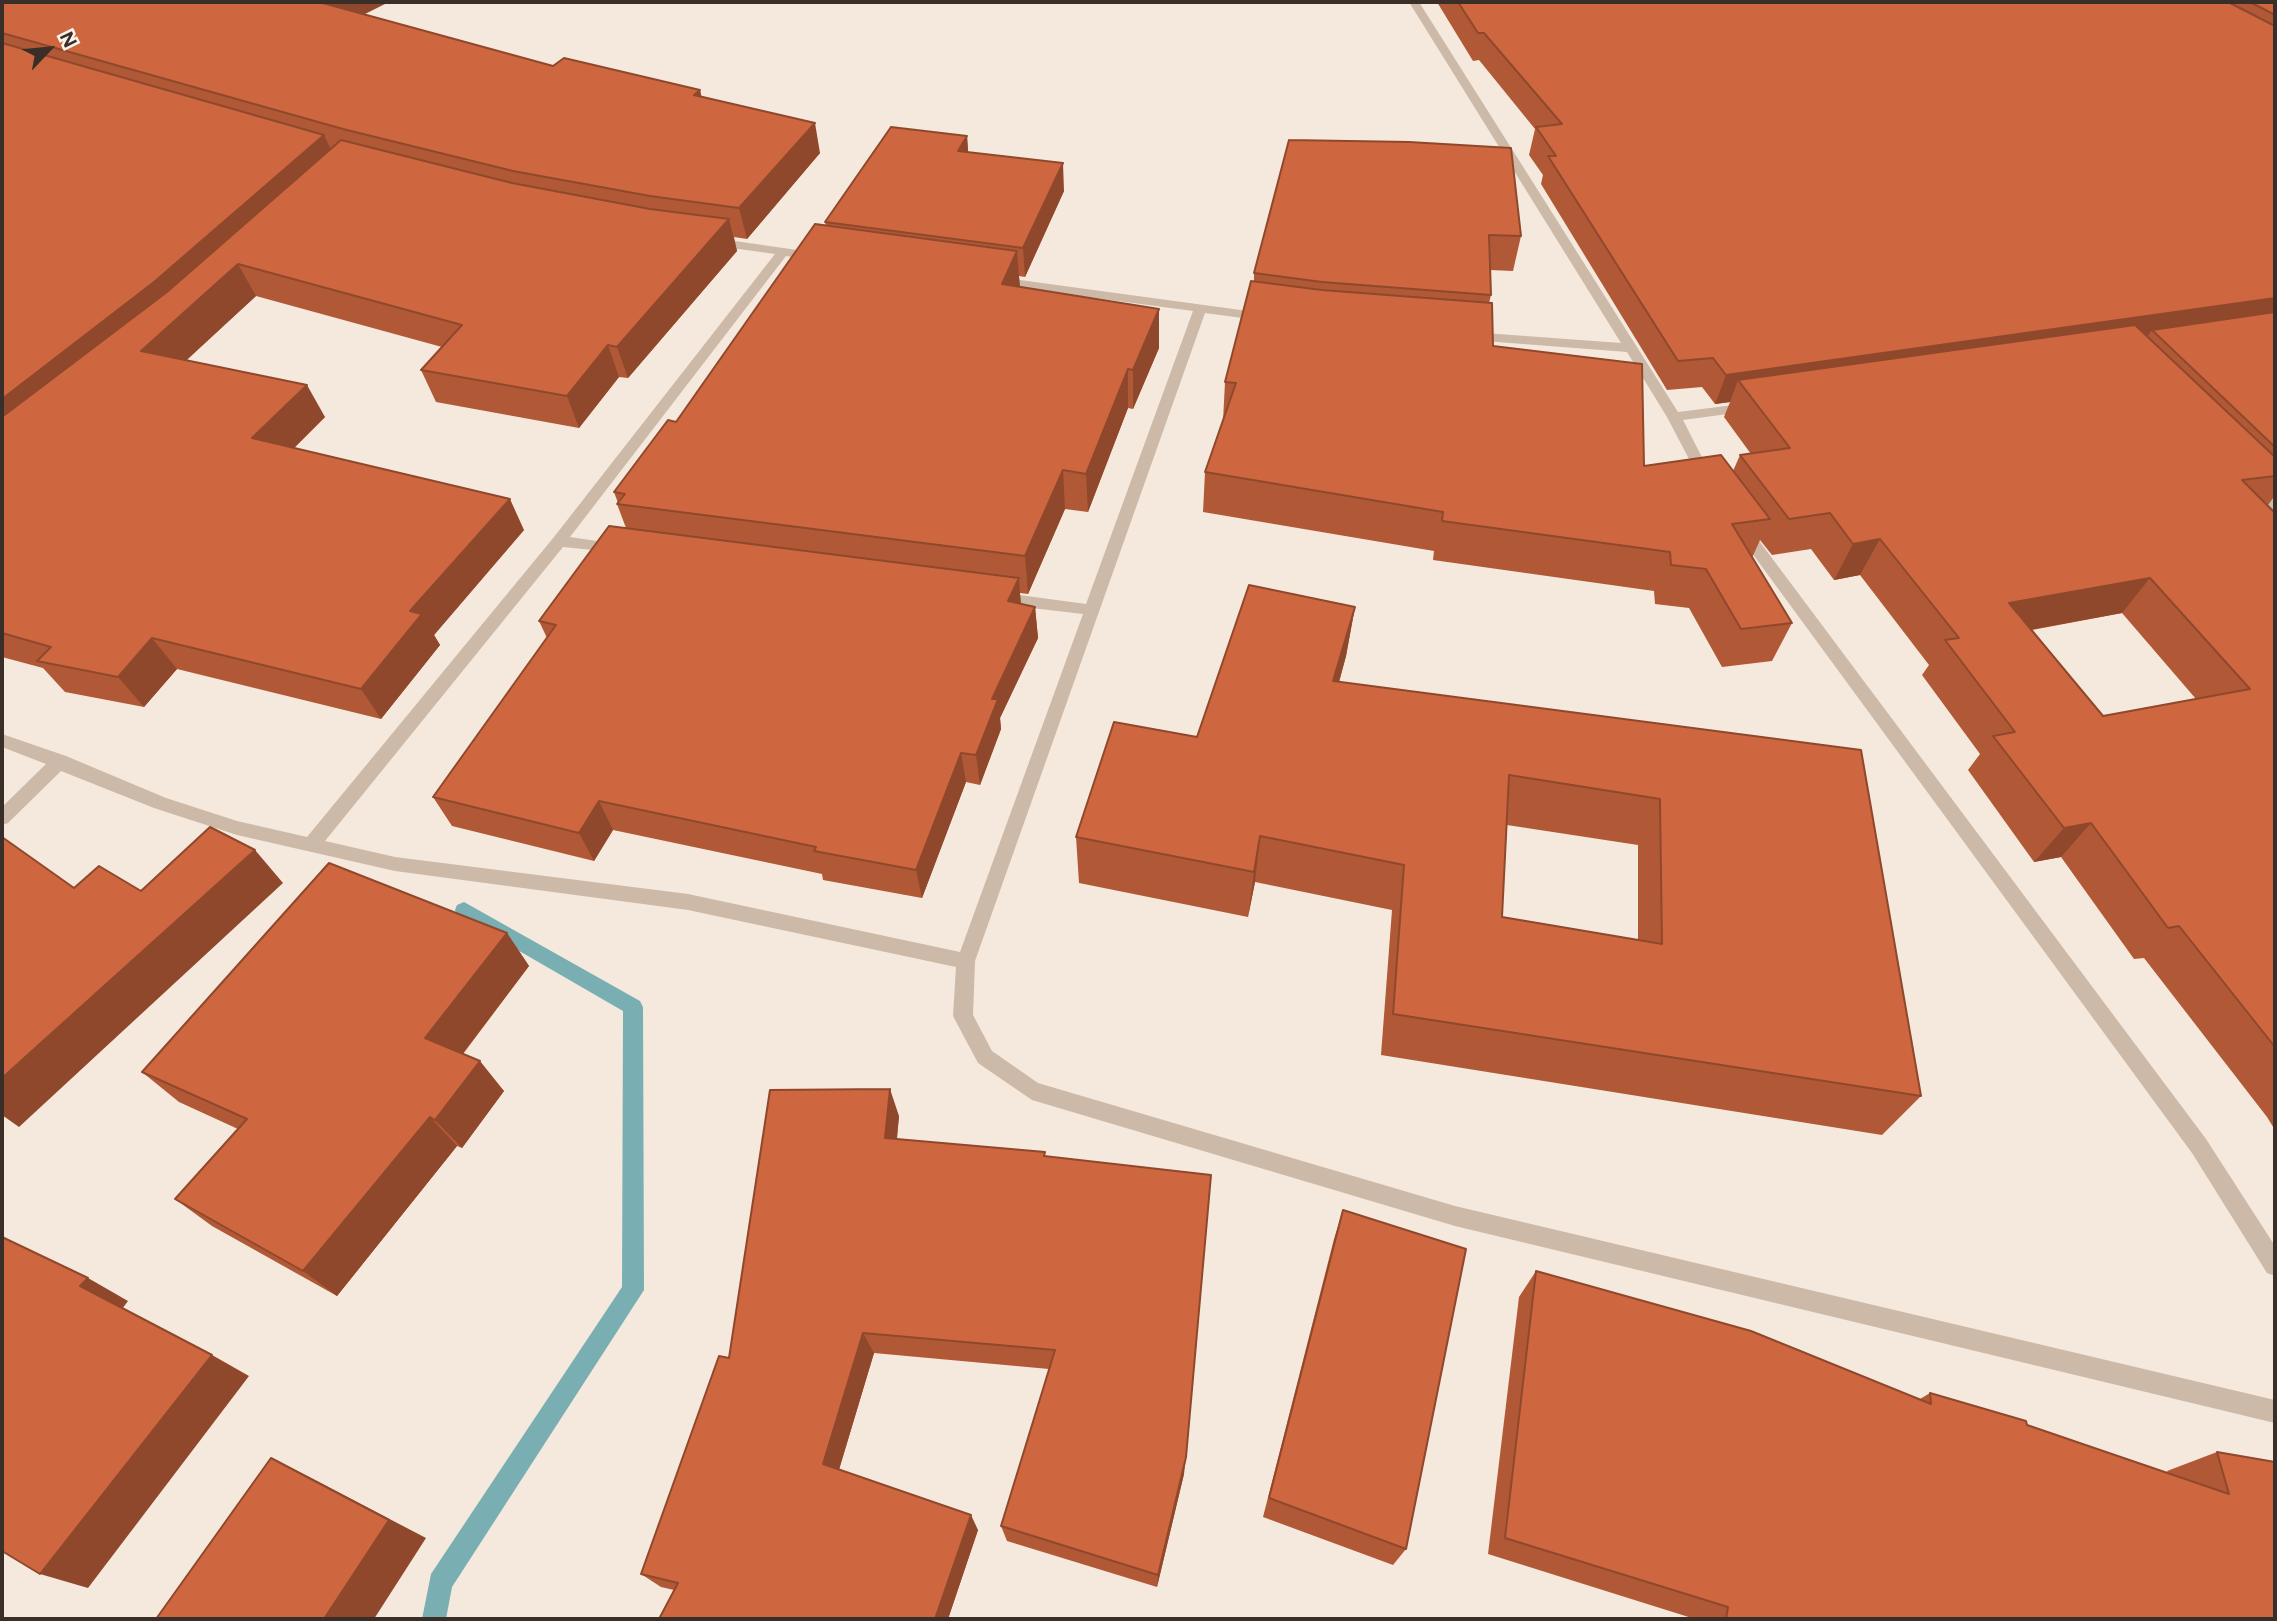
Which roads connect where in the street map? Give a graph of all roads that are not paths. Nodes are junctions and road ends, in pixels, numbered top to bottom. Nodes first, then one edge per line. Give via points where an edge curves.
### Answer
1 (1414, 2) edge
2 (700, 240) edge
3 (783, 252) junction
4 (836, 260) edge
5 (981, 279) edge
6 (1200, 309) junction
7 (1278, 319) edge
8 (1455, 335) edge
9 (1629, 348) junction
10 (1765, 405) edge
11 (1674, 416) junction
12 (2245, 481) edge
13 (1718, 498) edge
14 (2275, 510) edge
15 (1735, 520) edge
16 (559, 541) junction
17 (628, 550) edge
18 (982, 596) edge
19 (1091, 610) junction
20 (2, 740) edge
21 (60, 761) junction
22 (2, 818) edge
23 (312, 844) junction
24 (966, 961) junction
25 (2275, 1265) edge
26 (2275, 1412) edge

1 - 9 street
2 - 3 street
3 - 4 street
3 - 16 street
5 - 6 street
6 - 7 street
6 - 19 street
8 - 9 street
9 - 11 street
10 - 11 street
11 - 13 street
12 - 14 street
15 - 25 street via 2199,1146
16 - 17 street
16 - 23 street
18 - 19 street
19 - 24 street
20 - 21 street
21 - 22 street
21 - 23 street via 160,803 237,828
23 - 24 street via 396,864 688,902
24 - 26 street via 963,1016 985,1057 1032,1091 1455,1216

